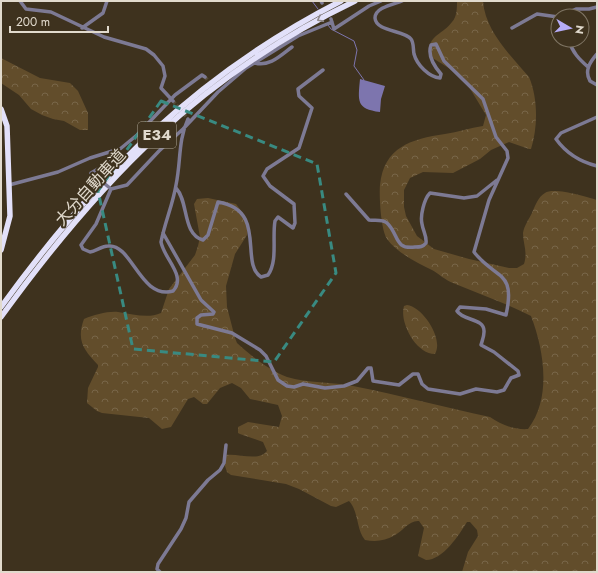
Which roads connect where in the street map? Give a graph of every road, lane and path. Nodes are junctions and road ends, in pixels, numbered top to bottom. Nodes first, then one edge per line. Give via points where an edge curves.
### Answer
1 (20, 1) edge
2 (107, 1) edge
3 (340, 1) edge
4 (355, 1) edge
5 (382, 1) edge
6 (402, 1) edge
7 (550, 16) edge
8 (82, 28) junction
9 (512, 28) dead end
10 (292, 47) dead end
11 (571, 48) edge
12 (597, 54) edge
13 (255, 63) junction
14 (588, 67) junction
15 (323, 70) dead end
16 (205, 77) dead end
17 (597, 85) edge
18 (172, 100) junction
19 (1, 109) edge
20 (597, 117) edge
21 (188, 119) dead end
22 (183, 129) junction
23 (120, 149) junction
24 (597, 166) edge
25 (498, 179) junction
26 (9, 185) junction
27 (176, 188) junction
28 (111, 190) junction
29 (346, 194) dead end
30 (163, 233) junction
31 (1, 250) edge
32 (1, 307) edge
33 (1, 317) edge
34 (226, 446) dead end
35 (160, 572) edge

1 - 8 street via 26,9 51,12
2 - 8 street via 103,13
3 - 32 highway, 大分自動車道 / E34 via 264,45 219,75 153,131 88,198
4 -> 33 highway, 大分自動車道 / E34 via 272,46 224,79 177,117 92,201
5 - 13 street via 369,6 334,29 329,22 298,36
6 - 25 street via 381,9 375,18 377,23 410,37 418,63 436,78 440,78 441,74 433,63 430,51 431,45 436,44 444,61 483,99 496,137 508,154
7 - 9 street via 537,14
8 - 18 street via 152,53 163,66 165,76 161,88
10 - 13 street via 269,63
11 - 14 street
12 - 14 street
13 - 22 street via 216,91
14 - 17 street via 588,78
15 - 27 street via 298,89 299,96 312,108 299,148 294,154 267,170 263,176 270,186 294,204 293,228 278,217 275,221 273,259 268,276 261,277 252,266 251,234 243,217 226,204 218,202 208,235 203,240 198,238 190,228 184,202
16 - 18 street via 202,75 196,79
18 - 23 street
19 - 26 highway via 6,126
20 - 24 street via 561,133 556,139 580,160
21 - 22 street
22 - 27 street
22 - 28 street via 127,185
23 - 26 street via 58,172
23 - 28 street, bridge via 110,162 91,172
25 - 29 street via 477,196 464,198 430,193 426,197 421,222 427,238 426,243 420,247 408,248 401,245 387,223 369,220
25 - 30 street via 474,252 508,284 506,315 486,309 460,307 457,311 465,318 483,326 481,345 518,371 519,375 511,378 504,390 498,392 476,389 460,394 428,389 422,384 418,374 413,374 399,385 378,383 373,381 371,368 357,380 344,386 287,386 278,380 266,356 260,350 232,333 197,324 197,318 201,315 214,312 201,300
26 - 31 highway via 10,216
27 - 30 street
28 - 30 street via 96,224 81,243 83,249 90,252 106,246 114,247 135,266 146,283 157,290 168,292 177,287 178,277 162,250
34 - 35 street via 224,463 220,470 189,502 181,529 158,564 157,569

